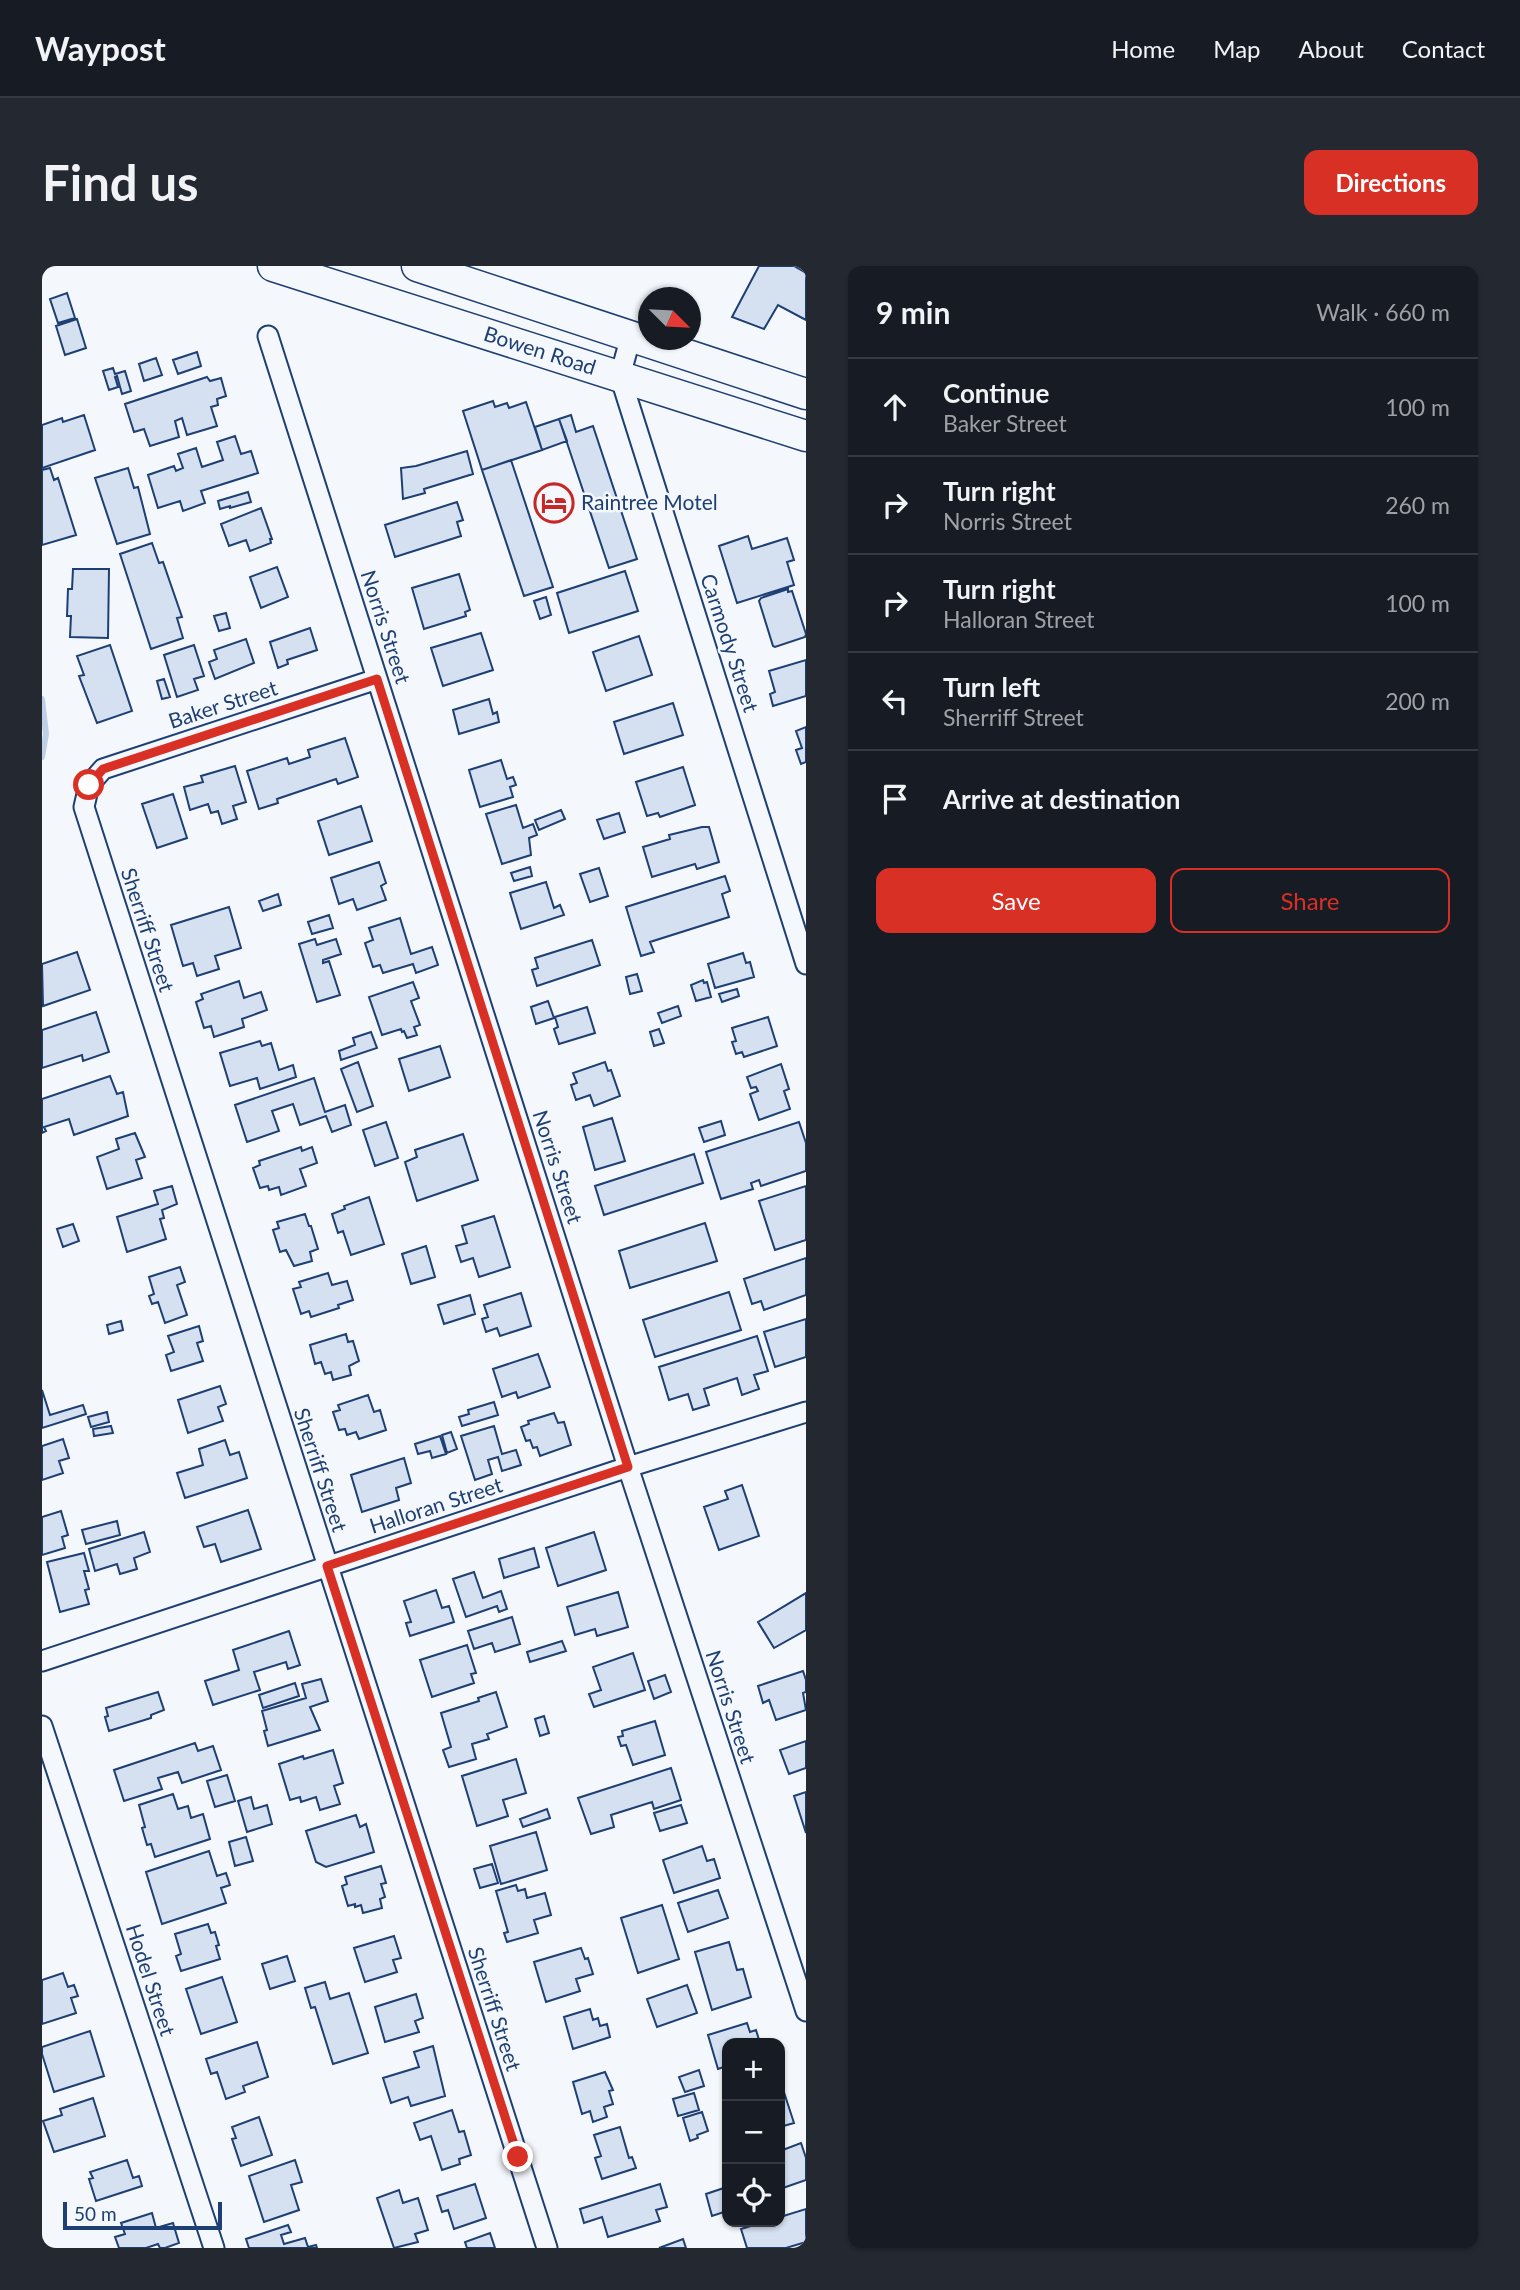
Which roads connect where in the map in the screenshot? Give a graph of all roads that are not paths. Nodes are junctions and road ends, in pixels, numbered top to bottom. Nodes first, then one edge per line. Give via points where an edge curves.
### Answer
1 (273, 266) edge
2 (417, 266) edge
3 (268, 336) dead end
4 (631, 337) junction
5 (620, 376) junction
6 (806, 394) edge
7 (806, 436) edge
8 (377, 679) junction
9 (89, 785) joint
10 (806, 964) edge
11 (806, 1412) edge
12 (628, 1467) junction
13 (327, 1566) junction
14 (42, 1660) edge
15 (42, 1671) edge
16 (42, 1726) edge
17 (806, 2011) edge
18 (214, 2248) edge
19 (547, 2248) edge

1 - 5 main road, Bowen Road
2 - 4 main road, Bowen Road
3 - 8 street, Norris Street
4 - 5 street
4 - 6 main road, Bowen Road
5 - 7 main road, Bowen Road
5 - 10 street, Carmody Street
8 - 9 street, Baker Street via 103,769
8 - 12 street, Norris Street
9 - 13 street, Sherriff Street via 83,807
11 - 12 street, Halloran Street
12 - 13 street, Halloran Street
12 - 17 street, Norris Street
13 - 14 street, Halloran Street
13 - 19 street, Sherriff Street
14 - 15 street
16 - 18 street, Hodel Street

